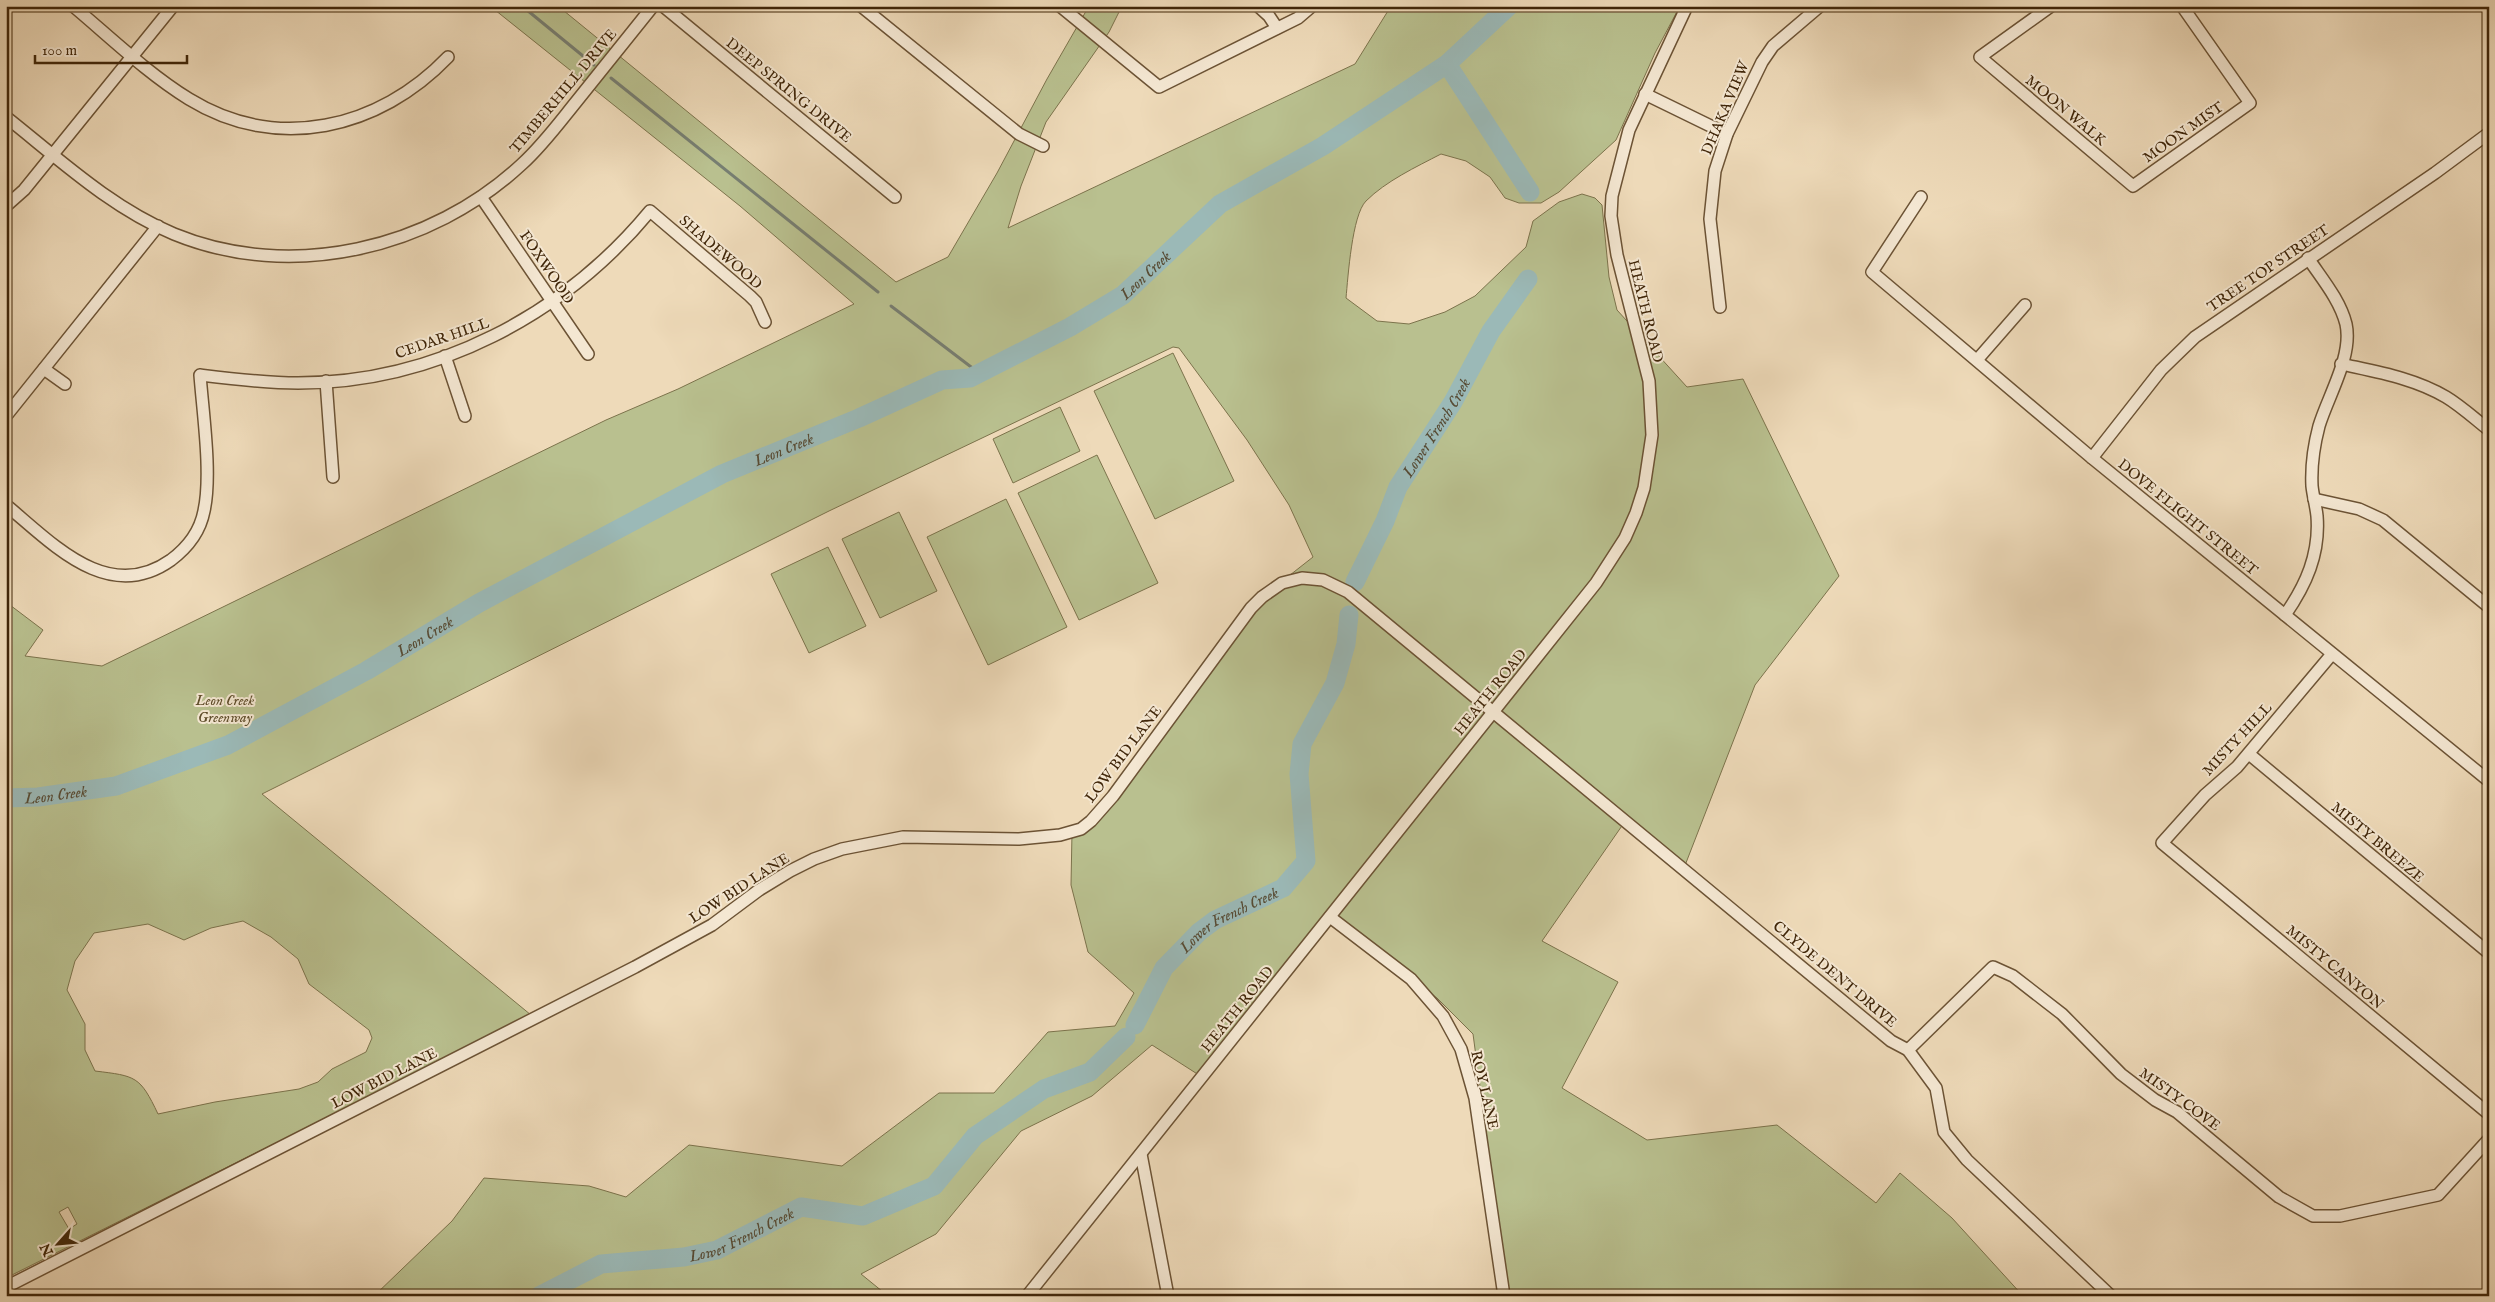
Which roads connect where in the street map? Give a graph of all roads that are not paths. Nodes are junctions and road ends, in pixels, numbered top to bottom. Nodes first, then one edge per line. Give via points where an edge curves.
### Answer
1 (73, 6) edge
2 (173, 6) edge
3 (653, 6) edge
4 (663, 6) edge
5 (861, 6) edge
6 (1060, 6) edge
7 (1258, 6) edge
8 (1312, 6) edge
9 (1687, 6) edge
10 (1820, 6) edge
11 (2051, 6) edge
12 (2182, 6) edge
13 (1277, 28) junction
14 (133, 56) junction
15 (448, 57) dead end
16 (1645, 94) junction
17 (6, 117) edge
18 (2489, 133) edge
19 (1727, 134) junction
20 (1043, 146) dead end
21 (53, 154) junction
22 (2132, 186) joint
23 (481, 197) junction
24 (895, 197) dead end
25 (1921, 198) dead end
26 (6, 206) edge
27 (650, 211) joint
28 (158, 226) junction
29 (2308, 258) junction
30 (553, 302) junction
31 (2025, 305) dead end
32 (1720, 307) dead end
33 (764, 322) dead end
34 (588, 354) dead end
35 (446, 356) junction
36 (1977, 360) junction
37 (2341, 364) junction
38 (44, 369) junction
39 (326, 382) junction
40 (65, 384) dead end
41 (6, 416) edge
42 (465, 416) dead end
43 (2489, 430) edge
44 (2092, 458) junction
45 (333, 477) dead end
46 (2314, 499) junction
47 (6, 505) edge
48 (2489, 607) edge
49 (2284, 615) junction
50 (2332, 654) junction
51 (1494, 710) junction
52 (2248, 754) junction
53 (2489, 781) edge
54 (2162, 843) joint
55 (1330, 917) junction
56 (2489, 953) edge
57 (1908, 1050) junction
58 (2489, 1114) edge
59 (2489, 1139) edge
60 (1141, 1154) junction
61 (6, 1287) edge
62 (1027, 1296) edge
63 (1168, 1296) edge
64 (1504, 1296) edge
65 (2111, 1296) edge

1 - 14 street
2 - 14 street
3 - 23 street, TIMBERHILL DRIVE via 545,139 523,163
4 - 24 street, DEEP SPRING DRIVE
5 - 20 street via 1019,134
6 - 13 street via 1159,87
7 - 13 street
8 - 13 street via 1298,18
9 - 16 street, HEATH ROAD
10 - 19 street, DHAKA VIEW via 1773,46
11 - 22 street, MOON WALK via 1980,57
12 - 22 street, MOON MIST via 2250,103
14 - 15 street via 206,108 245,123 286,128 328,125 368,114 404,94
14 - 21 street
16 - 19 street
16 - 51 street, HEATH ROAD via 1629,130 1614,180 1611,216 1617,255 1649,381 1652,435 1644,488 1636,514 1612,562
17 - 21 street, TIMBERHILL DRIVE
18 - 29 street, TREE TOP STREET
19 - 32 street, DHAKA VIEW via 1715,171 1710,219
21 - 26 street via 24,190
21 - 28 street, TIMBERHILL DRIVE via 83,180
23 - 28 street, TIMBERHILL DRIVE via 435,224 400,239 338,253 307,256 272,255 203,244
23 - 30 street, FOXWOOD
25 - 36 street, DOVE FLIGHT STREET via 1872,272
27 - 30 street, CEDAR HILL via 607,259
27 - 33 street, SHADEWOOD via 750,296
28 - 38 street
29 - 37 street via 2335,299 2346,325 2347,340
29 - 44 street, TREE TOP STREET via 2195,336 2161,370
30 - 34 street, FOXWOOD
30 - 35 street, CEDAR HILL via 502,333
31 - 36 street
35 - 39 street, CEDAR HILL via 390,372
35 - 42 street
36 - 44 street, DOVE FLIGHT STREET
37 - 43 street via 2430,388
37 - 46 street via 2315,446 2312,472
38 - 40 street
38 - 41 street
39 - 45 street
39 - 47 street, CEDAR HILL via 254,382 200,375 207,487 204,512 190,542 164,565 148,572 113,575 96,571 72,559
44 - 49 street, DOVE FLIGHT STREET
46 - 48 street via 2359,509 2383,520
46 - 49 street via 2317,530 2313,560 2303,587
49 - 50 street, DOVE FLIGHT STREET
50 - 52 street, MISTY HILL
50 - 53 street, DOVE FLIGHT STREET
51 - 55 street, HEATH ROAD
51 - 57 street, CLYDE DENT DRIVE via 1891,1040
51 - 61 street, LOW BID LANE via 1336,584 1308,578 1282,583 1251,608 1113,796 1081,829 1060,835 1019,838 903,837 870,842 814,859 759,890 712,925 618,976
52 - 54 street, MISTY HILL
52 - 56 street, MISTY BREEZE
54 - 58 street, MISTY CANYON
55 - 60 street, HEATH ROAD
55 - 64 street, ROY LANE via 1411,979 1443,1016 1461,1049 1475,1098
57 - 59 street, MISTY COVE via 1993,967 2014,976 2062,1014 2121,1074 2155,1100 2178,1112 2279,1197 2313,1216 2340,1216 2438,1196
57 - 65 street, CLYDE DENT DRIVE via 1936,1088 1944,1132 1961,1153
60 - 62 street, HEATH ROAD
60 - 63 street

